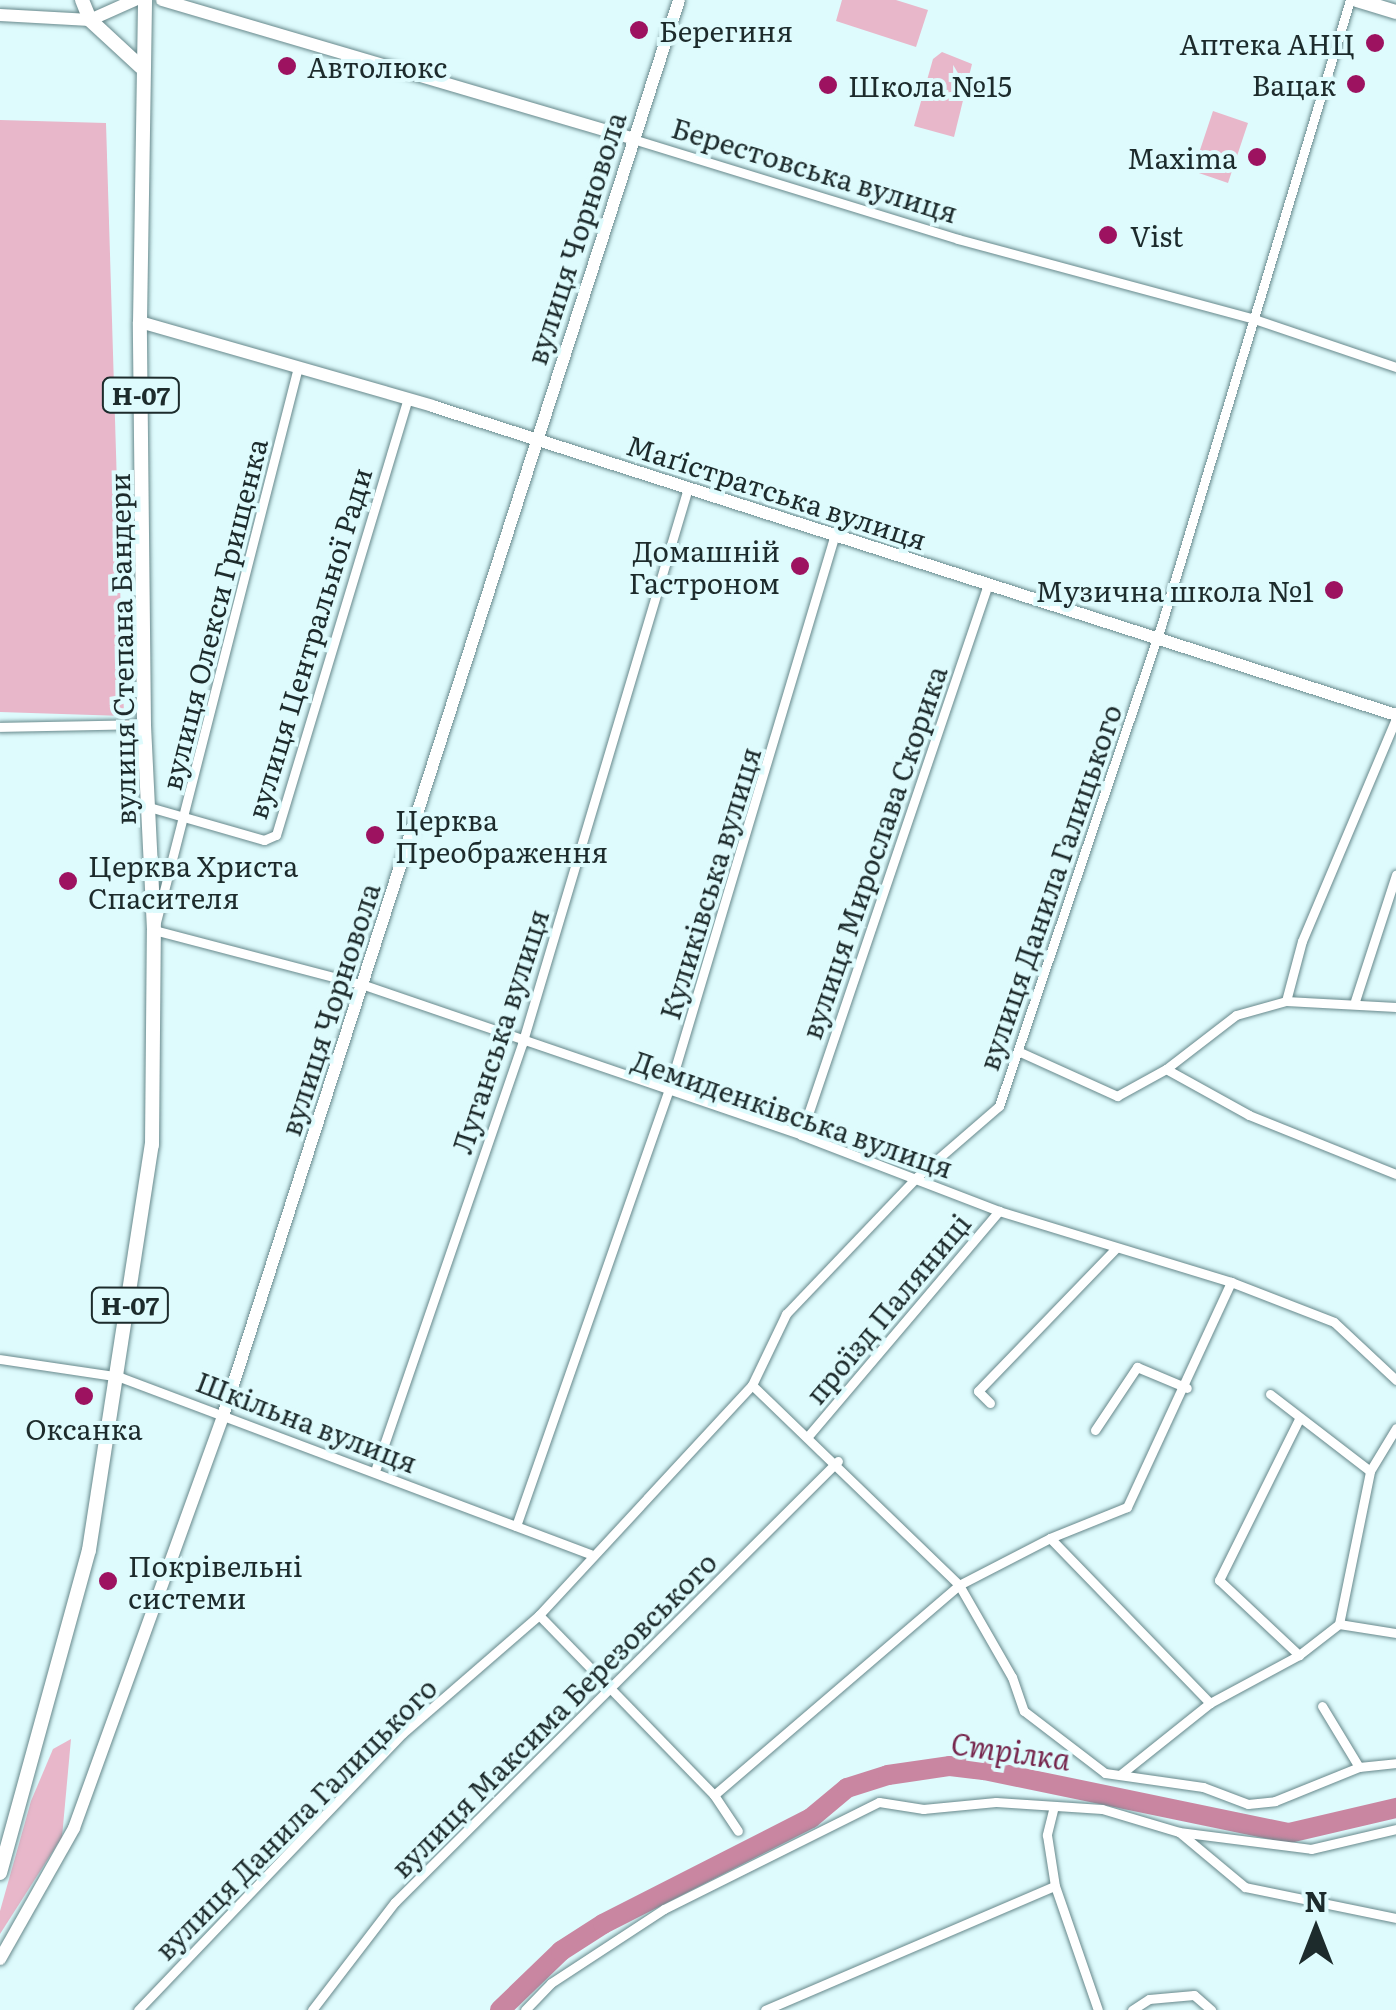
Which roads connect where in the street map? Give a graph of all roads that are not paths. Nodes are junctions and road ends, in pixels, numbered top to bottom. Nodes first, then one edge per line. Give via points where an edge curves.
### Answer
1 (82, 0) edge
2 (135, 0) edge
3 (146, 0) edge
4 (162, 0) edge
5 (679, 0) edge
6 (1353, 0) edge
7 (1396, 12) edge
8 (0, 15) edge
9 (90, 20) junction
10 (141, 67) junction
11 (633, 140) junction
12 (1254, 319) junction
13 (140, 322) junction
14 (298, 367) junction
15 (1396, 367) edge
16 (408, 399) junction
17 (537, 440) junction
18 (688, 488) junction
19 (835, 534) junction
20 (988, 584) junction
21 (1157, 636) junction
22 (1396, 716) edge
23 (144, 724) junction
24 (0, 727) edge
25 (149, 807) junction
26 (184, 820) junction
27 (1396, 875) edge
28 (154, 930) junction
29 (364, 985) junction
30 (1286, 1001) junction
31 (1355, 1001) junction
32 (1396, 1007) edge
33 (522, 1044) junction
34 (1020, 1052) junction
35 (1166, 1069) junction
36 (668, 1092) junction
37 (801, 1135) junction
38 (1396, 1174) edge
39 (916, 1177) junction
40 (999, 1211) junction
41 (1116, 1248) junction
42 (1231, 1282) junction
43 (0, 1359) edge
44 (120, 1377) junction
45 (1396, 1380) edge
46 (752, 1385) junction
47 (1187, 1388) junction
48 (1270, 1394) dead end
49 (990, 1403) dead end
50 (224, 1413) junction
51 (1299, 1419) junction
52 (1396, 1428) edge
53 (1095, 1430) dead end
54 (809, 1435) junction
55 (838, 1462) junction
56 (376, 1468) junction
57 (1370, 1471) junction
58 (516, 1526) junction
59 (1050, 1538) junction
60 (590, 1554) junction
61 (959, 1585) junction
62 (539, 1615) junction
63 (1338, 1624) junction
64 (1396, 1634) edge
65 (1300, 1655) junction
66 (610, 1694) junction
67 (1210, 1703) junction
68 (1322, 1706) dead end
69 (1396, 1762) edge
70 (1359, 1768) junction
71 (1120, 1774) junction
72 (714, 1795) junction
73 (1054, 1806) junction
74 (1396, 1829) edge
75 (738, 1831) dead end
76 (1179, 1832) junction
77 (0, 1872) edge
78 (1055, 1886) junction
79 (1396, 1918) edge
80 (2, 1956) edge
81 (138, 2010) edge
82 (312, 2010) edge
83 (525, 2010) edge
84 (766, 2010) edge
85 (1098, 2010) edge
86 (1132, 2010) edge
87 (1211, 2010) edge

1 - 9 main road
2 - 9 main road
3 - 10 main road, вулиця Степана Бандери / Н-07
4 - 11 main road, Берестовська вулиця
5 - 11 main road, вулиця Чорновола
6 - 7 main road
6 - 12 street, вулиця Данила Галицького
8 - 9 main road
9 - 10 main road
10 - 13 main road, вулиця Степана Бандери / Н-07
11 - 12 street, Берестовська вулиця via 958,239
11 - 17 main road, вулиця Чорновола
12 - 15 street, Берестовська вулиця
12 - 21 street, вулиця Данила Галицького
13 - 14 main road, Маґістратська вулиця
13 - 23 main road, вулиця Степана Бандери / Н-07
14 - 16 main road, Маґістратська вулиця
14 - 26 street, вулиця Олекси Грищенка
16 - 17 main road, Маґістратська вулиця
16 - 26 street, вулиця Центральної Ради via 276,835 264,840
17 - 18 main road, Маґістратська вулиця
17 - 29 main road, вулиця Чорновола
18 - 19 main road, Маґістратська вулиця
18 - 33 street, Луганська вулиця
19 - 20 main road, Маґістратська вулиця
19 - 36 street, Куликівська вулиця
20 - 21 main road, Маґістратська вулиця
20 - 37 street, вулиця Мирослава Скорика
21 - 22 main road, Маґістратська вулиця
21 - 34 street, вулиця Данила Галицького
22 - 30 street via 1302,940
23 - 24 street
23 - 25 main road, вулиця Степана Бандери / Н-07
25 - 26 street, вулиця Центральної Ради
25 - 28 main road, вулиця Степана Бандери / Н-07
26 - 28 street, вулиця Олекси Грищенка
27 - 31 street
28 - 29 street, Демиденківська вулиця
28 - 44 main road, вулиця Степана Бандери / Н-07 via 152,1145
29 - 33 street, Демиденківська вулиця
29 - 50 main road, вулиця Чорновола
30 - 31 street
30 - 35 street via 1236,1015
31 - 32 street
33 - 36 street, Демиденківська вулиця
33 - 56 street, Луганська вулиця
34 - 35 street via 1117,1096
34 - 39 street, вулиця Данила Галицького via 998,1106
35 - 38 street via 1249,1115
36 - 37 street, Демиденківська вулиця
36 - 58 street, Куликівська вулиця
37 - 39 street, Демиденківська вулиця
39 - 40 street, Демиденківська вулиця
39 - 46 street, вулиця Данила Галицького via 786,1314
40 - 41 street, Демиденківська вулиця
40 - 54 street, проїзд Паляниці
41 - 42 street, Демиденківська вулиця
41 - 49 street via 978,1391
42 - 45 street, Демиденківська вулиця via 1334,1322
42 - 47 street
43 - 44 street, Шкільна вулиця
44 - 50 street, Шкільна вулиця
44 - 77 main road, вулиця Степана Бандери / Н-07 via 88,1550
46 - 54 street
46 - 60 street, вулиця Данила Галицького
47 - 53 street via 1137,1367
47 - 59 street via 1127,1508
48 - 51 street
50 - 56 street, Шкільна вулиця
50 - 80 main road, вулиця Чорновола via 74,1828
51 - 57 street
51 - 65 street via 1218,1580
52 - 57 street
54 - 55 street
55 - 61 street
55 - 66 street, вулиця Максима Березовського
56 - 58 street, Шкільна вулиця
57 - 63 street
58 - 60 street, Шкільна вулиця
59 - 61 street
59 - 67 street
60 - 62 street, вулиця Данила Галицького
61 - 71 street via 1024,1710 1105,1772
61 - 72 street
62 - 66 street
62 - 81 street, вулиця Данила Галицького via 402,1733
63 - 64 street
63 - 65 street
65 - 67 street
66 - 72 street
66 - 82 street, вулиця Максима Березовського via 395,1902
67 - 71 street
68 - 70 street
69 - 70 street
70 - 71 street via 1275,1801 1248,1804 1203,1787
72 - 75 street
73 - 76 street via 1102,1809
73 - 78 street via 1048,1835
73 - 83 street via 923,1809 879,1802 664,1909 551,1983
74 - 76 street via 1311,1849
76 - 79 street via 1245,1887
78 - 84 street
78 - 85 street
86 - 87 street via 1150,1999 1194,1995

